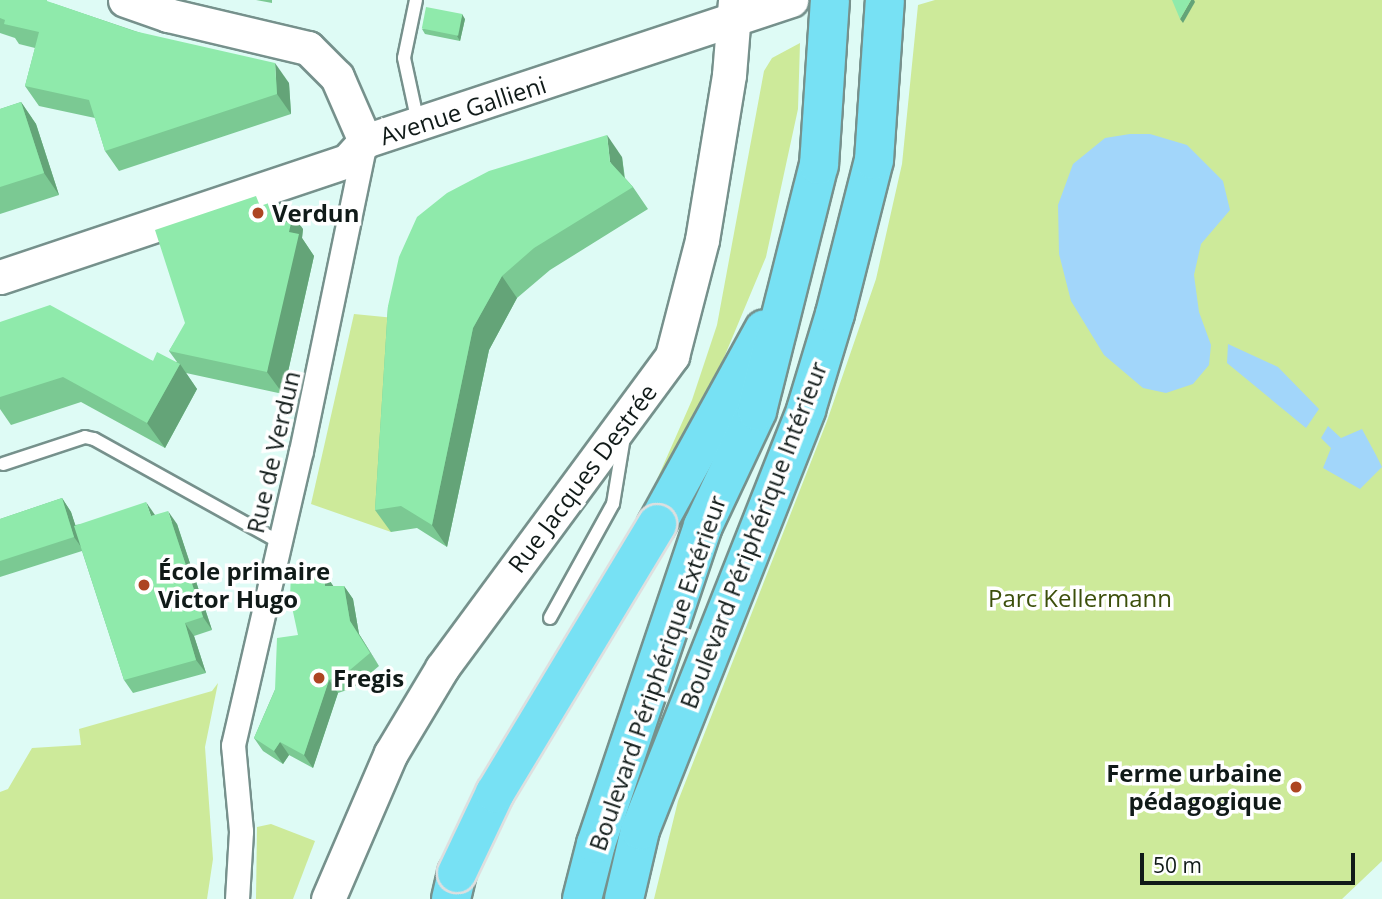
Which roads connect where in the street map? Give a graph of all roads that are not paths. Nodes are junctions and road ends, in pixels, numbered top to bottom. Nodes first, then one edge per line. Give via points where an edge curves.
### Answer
1 (125, 0) edge
2 (416, 0) edge
3 (791, 0) edge
4 (830, 0) edge
5 (885, 0) edge
6 (734, 10) edge
7 (418, 124) junction
8 (365, 142) junction
9 (795, 272) junction
10 (0, 277) edge
11 (627, 419) junction
12 (3, 464) dead end
13 (279, 542) junction
14 (550, 618) dead end
15 (345, 865) junction
16 (237, 899) edge
17 (328, 899) edge
18 (351, 899) edge
19 (451, 899) edge
20 (582, 899) edge
21 (624, 899) edge

1 - 8 main road via 168,15 308,48 337,78
2 - 7 lane via 404,58
3 - 6 main road, Avenue Gallieni
4 - 9 highway, Boulevard Périphérique Extérieur via 819,165
5 - 21 highway, Boulevard Périphérique Intérieur via 874,160 806,410 640,830
6 - 7 main road, Avenue Gallieni
6 - 11 main road, Rue Jacques Destrée via 726,95 687,306 672,356
7 - 8 main road, Avenue Gallieni
8 - 10 main road, Avenue Gallieni via 347,161
8 - 13 street, Rue de Verdun
9 - 19 highway, bridge via 657,524 495,793 457,873
9 - 20 highway, Boulevard Périphérique Extérieur via 757,411 703,526 596,844
11 - 14 lane via 613,504
11 - 15 main road, Rue Jacques Destrée via 442,668 391,753
12 - 13 lane via 85,437 94,439
13 - 16 street, Rue de Verdun via 233,745 241,831
15 - 17 main road, Rue Jacques Destrée
15 - 18 main road

